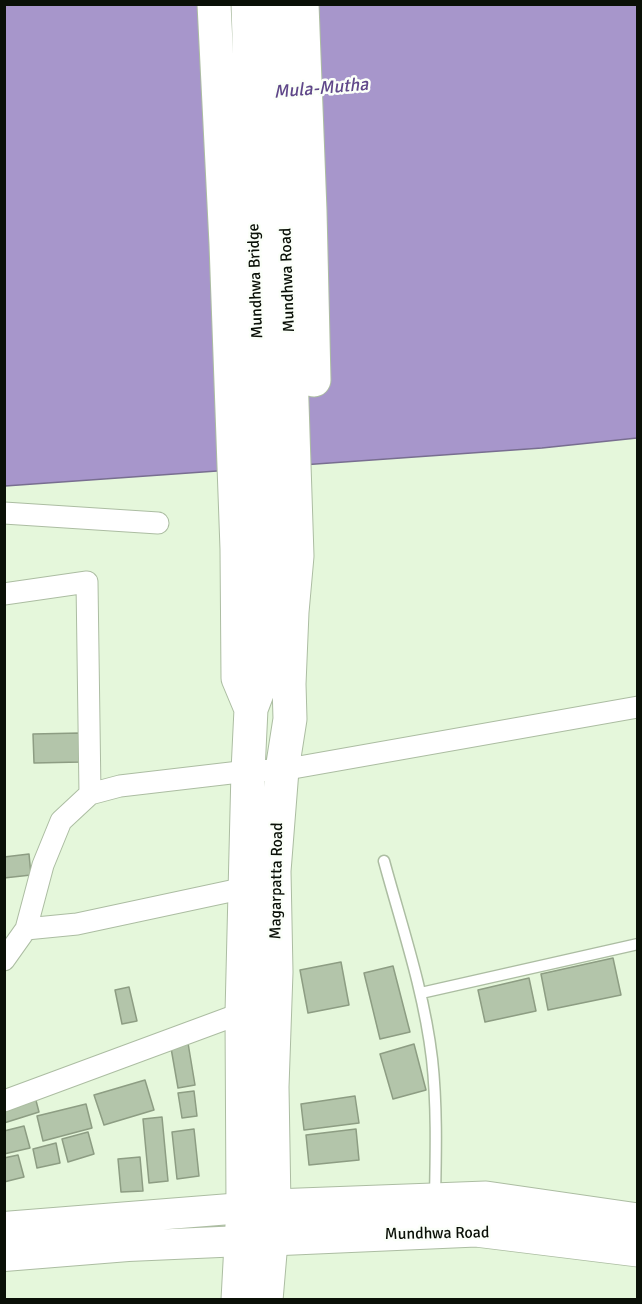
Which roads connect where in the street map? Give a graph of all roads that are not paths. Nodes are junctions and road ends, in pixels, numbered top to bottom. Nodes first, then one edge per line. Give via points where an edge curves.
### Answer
1 (214, 4) edge
2 (248, 4) edge
3 (279, 4) edge
4 (302, 4) edge
5 (4, 513) edge
6 (158, 523) dead end
7 (251, 553) junction
8 (307, 558) junction
9 (4, 594) edge
10 (638, 706) edge
11 (282, 770) junction
12 (248, 771) junction
13 (90, 794) junction
14 (384, 861) dead end
15 (244, 888) junction
16 (27, 929) junction
17 (638, 944) edge
18 (4, 960) edge
19 (421, 993) junction
20 (242, 1013) junction
21 (4, 1101) edge
22 (435, 1200) junction
23 (258, 1207) junction
24 (638, 1220) edge
25 (4, 1227) edge
26 (256, 1240) junction
27 (638, 1250) edge
28 (4, 1256) edge
29 (238, 1299) edge
30 (266, 1299) edge

1 - 7 main road via 226,244
2 - 7 main road, Mundhwa Bridge
3 - 8 main road, Mundhwa Road
4 - 8 main road via 310,211
5 - 6 street
7 - 12 main road via 262,680 251,709
8 - 11 main road, Magarpatta Road via 290,664 290,719
9 - 13 street via 87,582
10 - 11 street
11 - 12 street
11 - 23 main road, Magarpatta Road via 274,871 272,1087
12 - 13 street via 120,786
12 - 15 main road, Magarpatta Road
13 - 16 street via 61,822 43,865
14 - 19 lane
15 - 16 street via 77,924
15 - 20 main road, Magarpatta Road
16 - 18 street
17 - 19 lane
19 - 22 lane via 432,1060
20 - 21 street
20 - 23 main road, Magarpatta Road
22 - 23 main road, Mundhwa Road
22 - 24 main road, Mundhwa Road via 486,1198
23 - 25 main road
23 - 26 main road
26 - 27 main road, Mundhwa Road via 476,1230
26 - 28 main road, Mundhwa Road
26 - 29 main road
26 - 30 main road

